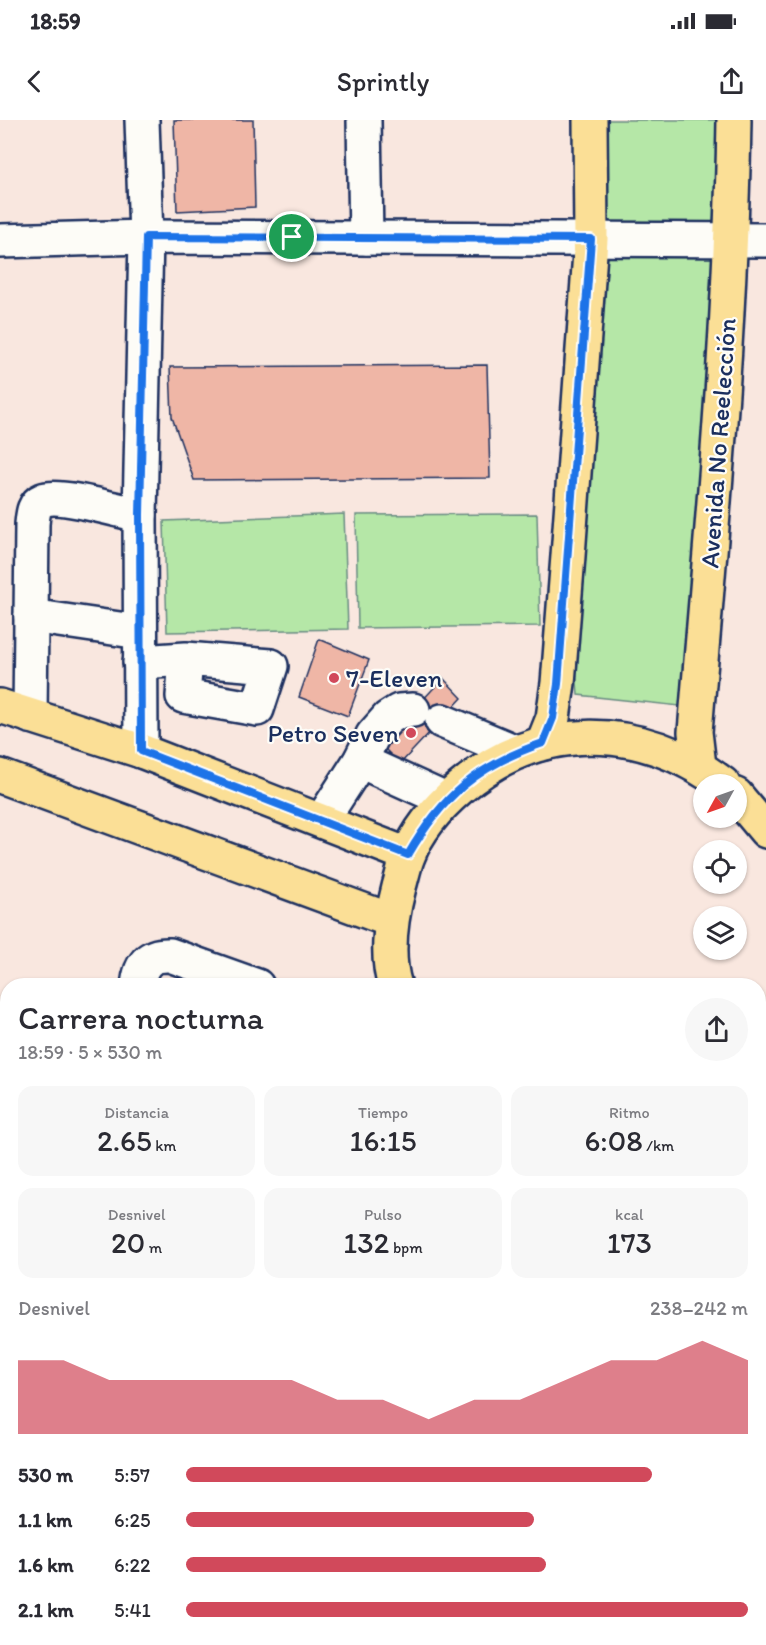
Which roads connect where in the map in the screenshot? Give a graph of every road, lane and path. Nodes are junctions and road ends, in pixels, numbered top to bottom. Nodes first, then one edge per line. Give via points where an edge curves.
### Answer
1 (142, 120) edge
2 (364, 120) edge
3 (590, 120) edge
4 (734, 120) edge
5 (146, 237) junction
6 (366, 238) junction
7 (591, 239) junction
8 (732, 239) junction
9 (766, 240) edge
10 (0, 241) edge
11 (140, 515) junction
12 (31, 616) junction
13 (140, 647) junction
14 (186, 659) dead end
15 (0, 705) edge
16 (30, 716) junction
17 (530, 748) junction
18 (141, 751) junction
19 (360, 761) junction
20 (709, 774) edge
21 (711, 774) edge
22 (0, 776) edge
23 (446, 800) junction
24 (747, 808) edge
25 (322, 820) junction
26 (766, 831) edge
27 (408, 855) junction
28 (390, 920) junction
29 (142, 973) edge
30 (235, 978) edge
31 (393, 978) edge

1 - 5 street
2 - 6 street
3 - 7 main road
4 - 8 main road, Avenida No Reelección
5 - 6 street
5 - 10 street
5 - 11 street
6 - 7 street
7 - 8 street
7 - 17 main road via 558,684 553,718
8 - 9 street
8 - 21 main road, Avenida No Reelección via 695,732
11 - 12 street via 59,498 42,500 34,509 32,524
11 - 13 street
12 - 13 street
12 - 16 street
13 - 14 street
13 - 18 street
15 - 16 main road
16 - 18 main road
17 - 19 street via 399,711 373,735
17 - 20 main road via 583,737 623,739 662,749
17 - 23 main road via 478,772
18 - 25 main road
19 - 23 street
19 - 25 street
22 - 28 main road
23 - 27 main road
24 - 26 main road
25 - 27 main road
27 - 28 main road
28 - 31 main road
29 - 30 street via 157,954

